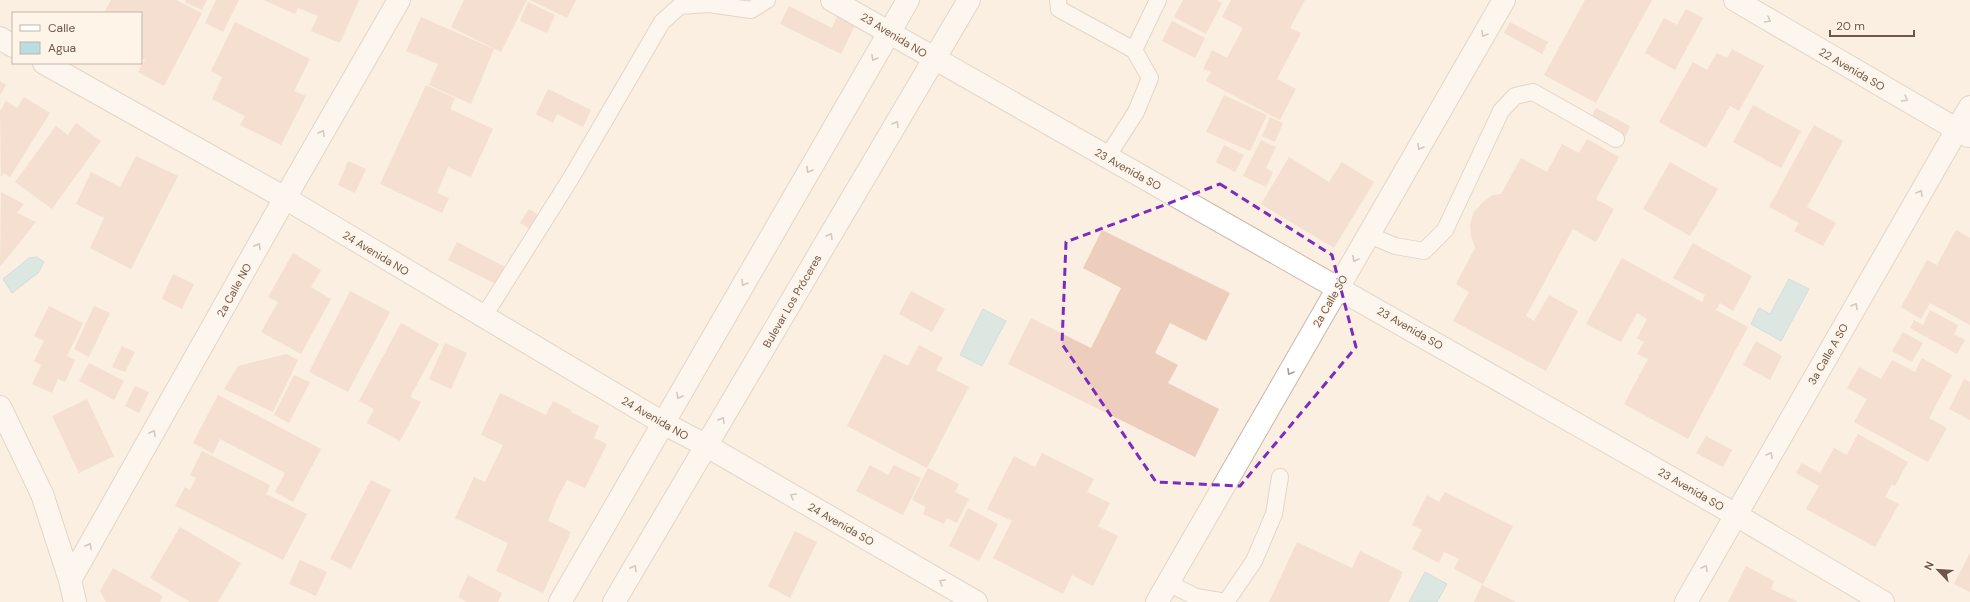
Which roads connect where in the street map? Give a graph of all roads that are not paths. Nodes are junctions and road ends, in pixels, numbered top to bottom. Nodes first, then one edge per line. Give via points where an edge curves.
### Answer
1 (399, 0) edge
2 (767, 0) edge
3 (832, 0) edge
4 (908, 0) edge
5 (969, 0) edge
6 (1058, 0) edge
7 (1158, 0) edge
8 (1504, 0) edge
9 (1735, 0) edge
10 (889, 32) junction
11 (0, 38) edge
12 (12, 45) edge
13 (1134, 50) junction
14 (934, 59) junction
15 (46, 64) edge
16 (1970, 107) edge
17 (1963, 134) edge
18 (1616, 140) dead end
19 (1107, 157) junction
20 (285, 198) junction
21 (1369, 235) junction
22 (1338, 287) junction
23 (484, 316) junction
24 (0, 407) edge
25 (663, 423) junction
26 (707, 446) junction
27 (1280, 477) dead end
28 (1736, 515) junction
29 (70, 580) junction
30 (1168, 583) junction
31 (75, 602) edge
32 (560, 602) edge
33 (614, 602) edge
34 (976, 602) edge
35 (1157, 602) edge
36 (1226, 602) edge
37 (1686, 602) edge
38 (1883, 602) edge

20 -> 1 street, 2a Calle NO
2 - 23 lane via 752,10 709,4 680,6 662,22 571,178
3 - 10 street, 23 Avenida NO
4 - 10 street
5 - 14 street, Bulevar Los Próceres
6 - 13 lane via 1060,9
7 - 13 lane
8 -> 21 street, 2a Calle SO
9 -> 17 street, 22 Avenida SO
10 - 14 street, 23 Avenida NO
10 -> 25 street
11 - 12 street
13 - 19 lane via 1150,78 1136,112
14 - 19 street, 23 Avenida SO
26 -> 14 street, Bulevar Los Próceres
15 - 20 street, 24 Avenida NO
16 - 17 street, 3a Calle A SO
28 -> 17 street, 3a Calle A SO
18 - 21 lane via 1533,92 1515,96 1501,111 1445,230 1424,251 1394,246
19 - 22 street, 23 Avenida SO
20 - 23 street, 24 Avenida NO
29 -> 20 street, 2a Calle NO
21 -> 22 street, 2a Calle SO
22 - 28 street, 23 Avenida SO
22 -> 30 street, 2a Calle SO
23 - 25 street, 24 Avenida NO
24 - 29 street via 42,494
25 - 26 street, 24 Avenida NO
25 - 32 street
33 -> 26 street, Bulevar Los Próceres
34 -> 26 street, 24 Avenida SO
27 - 36 lane via 1274,514 1254,561
37 -> 28 street, 3a Calle A SO
28 - 38 street, 23 Avenida SO
29 - 31 street
30 - 35 street, 2a Calle SO
30 - 36 lane via 1196,597

